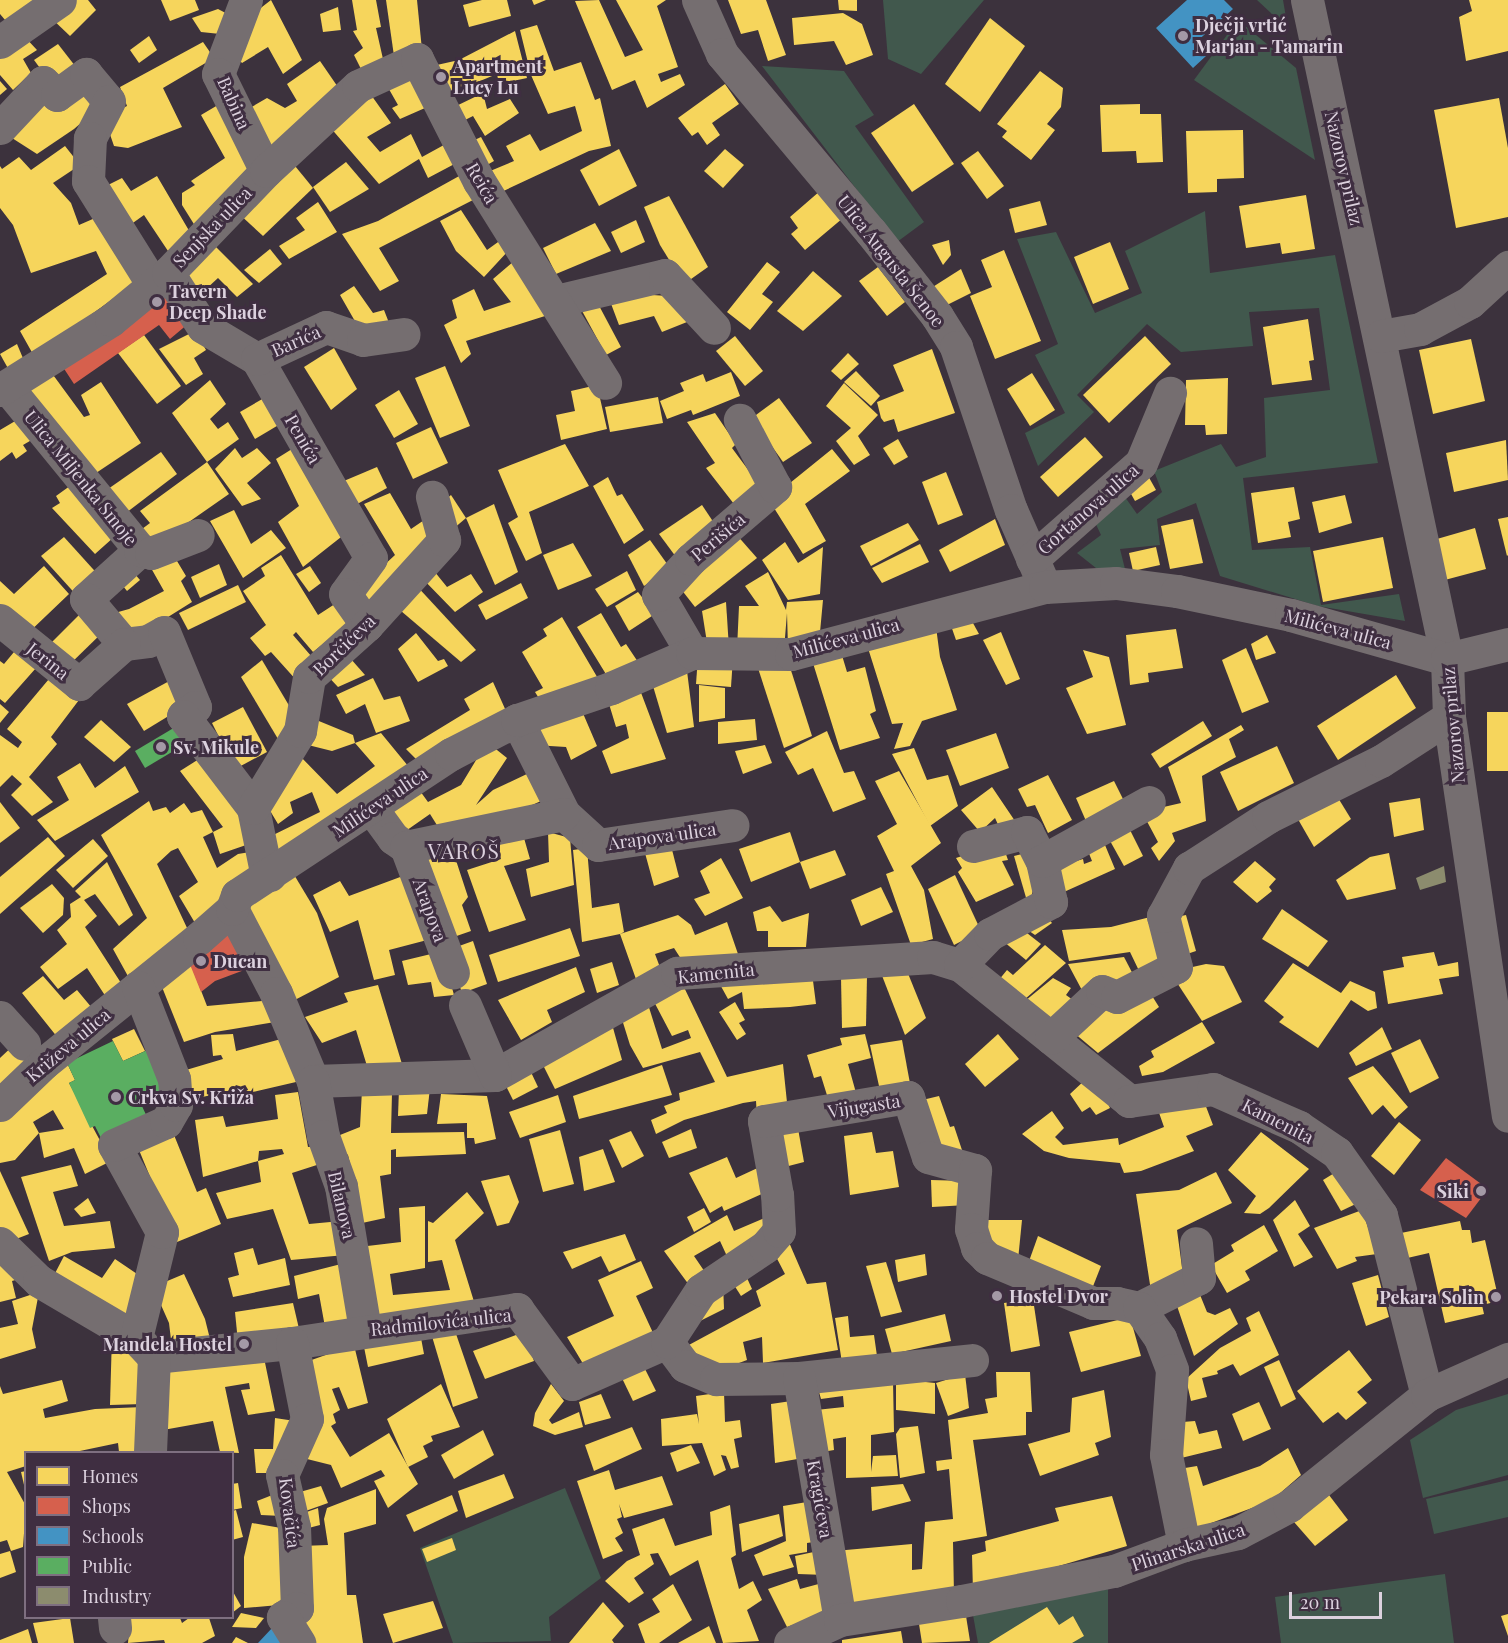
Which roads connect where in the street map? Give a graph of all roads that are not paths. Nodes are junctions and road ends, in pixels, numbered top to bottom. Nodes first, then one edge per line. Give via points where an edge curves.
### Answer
1 (60, 0) edge
2 (246, 0) edge
3 (698, 0) edge
4 (1307, 0) edge
5 (0, 42) edge
6 (417, 59) joint
7 (0, 128) edge
8 (266, 171) junction
9 (1508, 267) edge
10 (161, 279) junction
11 (556, 301) junction
12 (714, 328) dead end
13 (404, 334) dead end
14 (1381, 336) junction
15 (257, 359) junction
16 (605, 383) dead end
17 (3, 388) edge
18 (1170, 393) dead end
19 (740, 420) dead end
20 (432, 497) dead end
21 (198, 535) dead end
22 (140, 550) junction
23 (1038, 573) junction
24 (0, 620) edge
25 (367, 625) junction
26 (124, 644) junction
27 (1508, 644) edge
28 (692, 653) junction
29 (1447, 659) junction
30 (1449, 717) junction
31 (517, 720) junction
32 (1149, 802) dead end
33 (253, 808) junction
34 (372, 809) junction
35 (564, 814) junction
36 (733, 825) dead end
37 (973, 846) dead end
38 (406, 848) junction
39 (1042, 861) junction
40 (270, 875) junction
41 (232, 909) junction
42 (960, 965) junction
43 (453, 973) dead end
44 (138, 987) junction
45 (1499, 995) edge
46 (465, 1005) dead end
47 (0, 1017) edge
48 (1051, 1038) junction
49 (24, 1044) dead end
50 (495, 1075) junction
51 (313, 1081) junction
52 (0, 1105) edge
53 (1508, 1116) edge
54 (1196, 1243) dead end
55 (1, 1246) edge
56 (1139, 1308) junction
57 (365, 1330) junction
58 (667, 1341) junction
59 (292, 1343) junction
60 (145, 1348) junction
61 (1508, 1359) edge
62 (972, 1360) dead end
63 (799, 1378) junction
64 (1427, 1395) junction
65 (150, 1451) edge
66 (1184, 1545) junction
67 (840, 1620) junction
68 (299, 1643) edge
69 (790, 1643) edge

1 - 5 street
2 - 8 street, Babina via 218,74
3 - 23 street, Ulica Augusta Šenoe via 722,54 871,232 950,337
4 - 14 street, Nazorov prilaz
6 - 8 street, Senjska ulica via 358,86
6 - 11 street, Reića via 479,181
7 - 10 street, Penića via 43,82 57,95 86,74 109,101 90,138 88,182
8 - 10 street, Senjska ulica
9 - 14 street via 1470,302 1420,329
10 - 15 street, Penića via 203,327
10 - 17 street, Senjska ulica via 111,320
11 - 12 street via 665,275
11 - 16 street, Reića
13 - 15 street, Barića via 363,340 326,327
14 - 29 street, Nazorov prilaz
15 - 25 street, Penića via 372,558 345,594
17 - 22 street, Ulica Miljenka Smoje
18 - 23 street, Gortanova ulica via 1141,463
19 - 28 street, Perišića via 775,487 691,559 658,595
20 - 25 street, Borčićeva via 444,540
21 - 22 street via 151,553
22 - 26 street, Ulica Miljenka Smoje via 86,599
23 - 28 street, Milićeva ulica via 791,654
23 - 29 street, Milićeva ulica via 1177,591 1291,615
24 - 26 street, Jerina via 79,684
25 - 33 street, Borčićeva via 309,677 300,731
26 - 33 street via 148,641 164,632 195,707 183,716
27 - 29 street
28 - 31 street, Milićeva ulica via 611,688
29 - 30 street, Nazorov prilaz
30 - 45 street, Nazorov prilaz
30 - 48 street via 1381,760 1268,817 1189,868 1163,916 1176,967 1117,997 1101,991
31 - 34 street, Milićeva ulica via 451,754
31 - 35 street, Arapova ulica
32 - 39 street
33 - 40 street
34 - 38 street, Arapova via 393,838
34 - 40 street, Milićeva ulica
35 - 36 street, Arapova ulica via 598,845
35 - 38 street
37 - 39 street via 1027,832
38 - 43 street, Arapova
39 - 42 street via 1051,902 990,934
40 - 41 street, Milićeva ulica via 237,895
41 - 44 street, Križeva ulica
41 - 51 street via 276,993
42 - 48 street, Kamenita
42 - 50 street, Kamenita via 933,957 677,973
44 - 52 street, Križeva ulica via 44,1063
44 - 60 street via 174,1079 176,1105 166,1122 114,1145 162,1232
45 - 53 street, Nazorov prilaz
46 - 50 street
47 - 49 street
48 - 64 street, Kamenita via 1129,1101 1213,1089 1299,1127 1336,1153 1381,1215
50 - 51 street, Kamenita
51 - 57 street, Bilanova via 323,1136 341,1186
54 - 56 street via 1199,1278
55 - 60 street via 39,1281
56 - 58 street, Vijugasta via 1093,1303 987,1258 977,1248 971,1229 975,1170 928,1157 908,1097 764,1121 779,1231 765,1247 701,1290
56 - 66 street via 1160,1338 1172,1370 1166,1455
57 - 58 street, Radmilovića ulica via 439,1323 517,1309 572,1384
57 - 59 street, Radmilovića ulica
58 - 63 street via 685,1366 716,1379
59 - 60 street, Radmilovića ulica
59 - 68 street, Kovačića via 308,1419 282,1474 294,1527 297,1608 284,1617
60 - 65 street
61 - 64 street, Plinarska ulica
62 - 63 street
63 - 67 street, Kragićeva
64 - 66 street, Plinarska ulica via 1289,1506 1238,1533
66 - 67 street, Plinarska ulica via 1114,1571
67 - 69 street, Plinarska ulica

